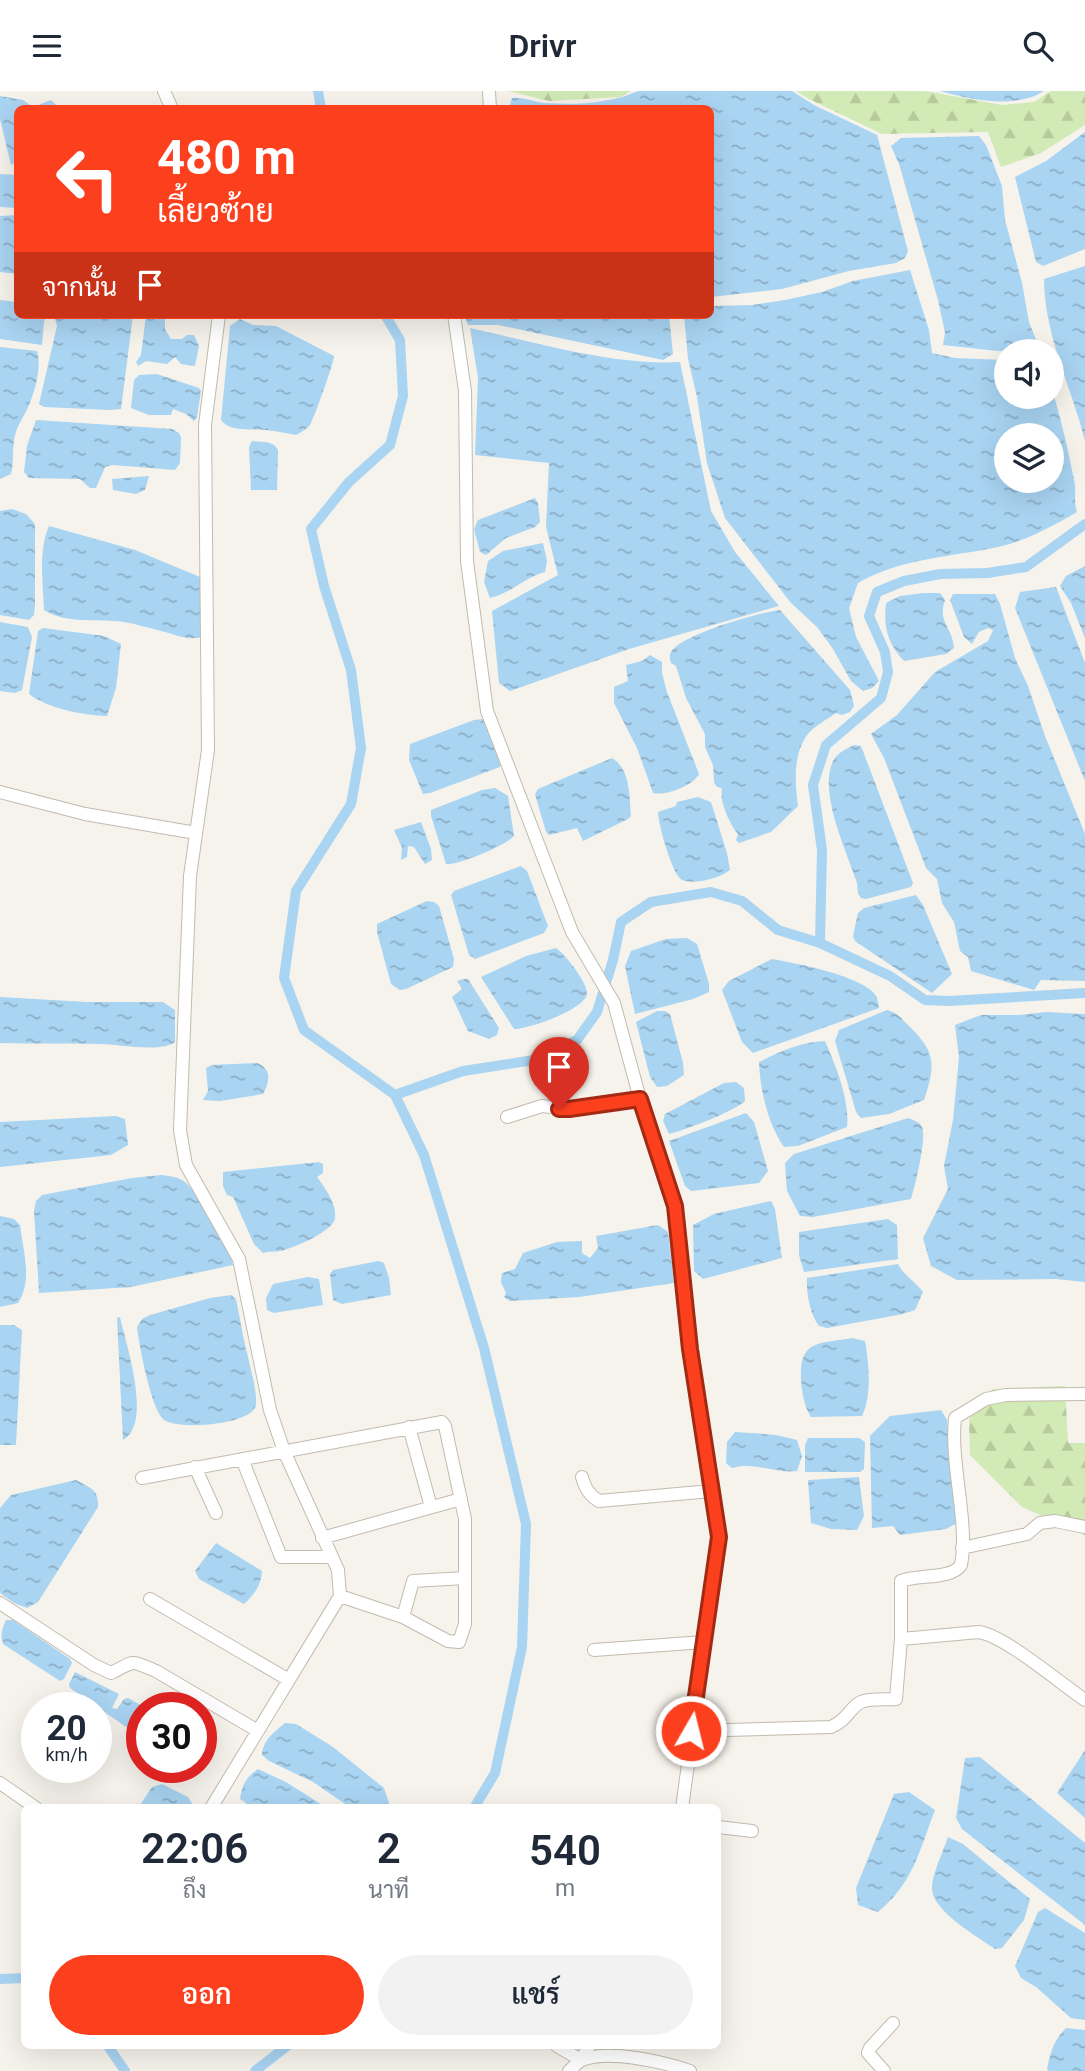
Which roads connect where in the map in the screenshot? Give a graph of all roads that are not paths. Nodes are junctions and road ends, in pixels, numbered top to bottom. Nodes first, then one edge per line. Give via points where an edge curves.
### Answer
1 (218, 319) edge
2 (455, 319) edge
3 (0, 792) edge
4 (196, 833) junction
5 (640, 1099) junction
6 (507, 1117) dead end
7 (1085, 1394) edge
8 (409, 1427) junction
9 (284, 1451) junction
10 (242, 1459) junction
11 (195, 1468) junction
12 (582, 1477) dead end
13 (142, 1478) dead end
14 (711, 1491) junction
15 (461, 1499) junction
16 (431, 1507) junction
17 (216, 1513) dead end
18 (1085, 1527) edge
19 (322, 1538) junction
20 (962, 1548) junction
21 (331, 1557) junction
22 (465, 1578) junction
23 (340, 1596) junction
24 (150, 1599) dead end
25 (0, 1602) edge
26 (403, 1617) junction
27 (901, 1639) junction
28 (704, 1642) junction
29 (594, 1650) dead end
30 (289, 1680) junction
31 (1085, 1700) edge
32 (258, 1731) junction
33 (691, 1731) junction
34 (0, 1783) edge
35 (30, 1804) edge
36 (213, 1804) edge
37 (682, 1804) edge
38 (721, 1827) edge
39 (752, 1831) dead end
40 (893, 2023) dead end
41 (561, 2049) edge
42 (587, 2049) edge
43 (581, 2060) junction
44 (569, 2071) edge
45 (690, 2071) edge
46 (884, 2071) edge

1 - 4 street via 205,425 208,750
2 - 5 street via 465,391 467,561 487,711 572,932 614,1003
3 - 4 street via 85,814
4 - 9 street via 190,877 180,1131 187,1165 239,1259 270,1410
5 - 6 street via 569,1109 541,1106
5 - 14 street via 675,1206
7 - 20 street via 1006,1395 986,1399 955,1418 952,1442
8 - 9 street
8 - 15 street via 442,1422 446,1426
8 - 16 street
9 - 10 street
9 - 19 street
10 - 11 street
10 - 21 street via 281,1557
11 - 13 street
11 - 17 street
12 - 14 street via 599,1501
14 - 28 street via 719,1537
15 - 16 street
15 - 22 street
16 - 19 street
18 - 20 street via 1040,1523 1027,1534
19 - 21 street
20 - 27 street via 958,1570 901,1581
21 - 23 street via 338,1570
22 - 26 street via 413,1581
22 - 26 street via 465,1624 459,1642 448,1641
23 - 26 street
23 - 30 street
24 - 30 street
25 - 32 street via 94,1665 111,1673 124,1664 139,1664
27 - 31 street via 988,1634
27 - 33 street via 896,1699 861,1702 844,1722 831,1727
28 - 29 street
28 - 33 street
30 - 32 street
32 - 36 street
33 - 37 street
34 - 35 street
38 - 39 street
40 - 46 street via 868,2053
41 - 43 street
42 - 43 street
43 - 44 street
43 - 45 street via 638,2058

